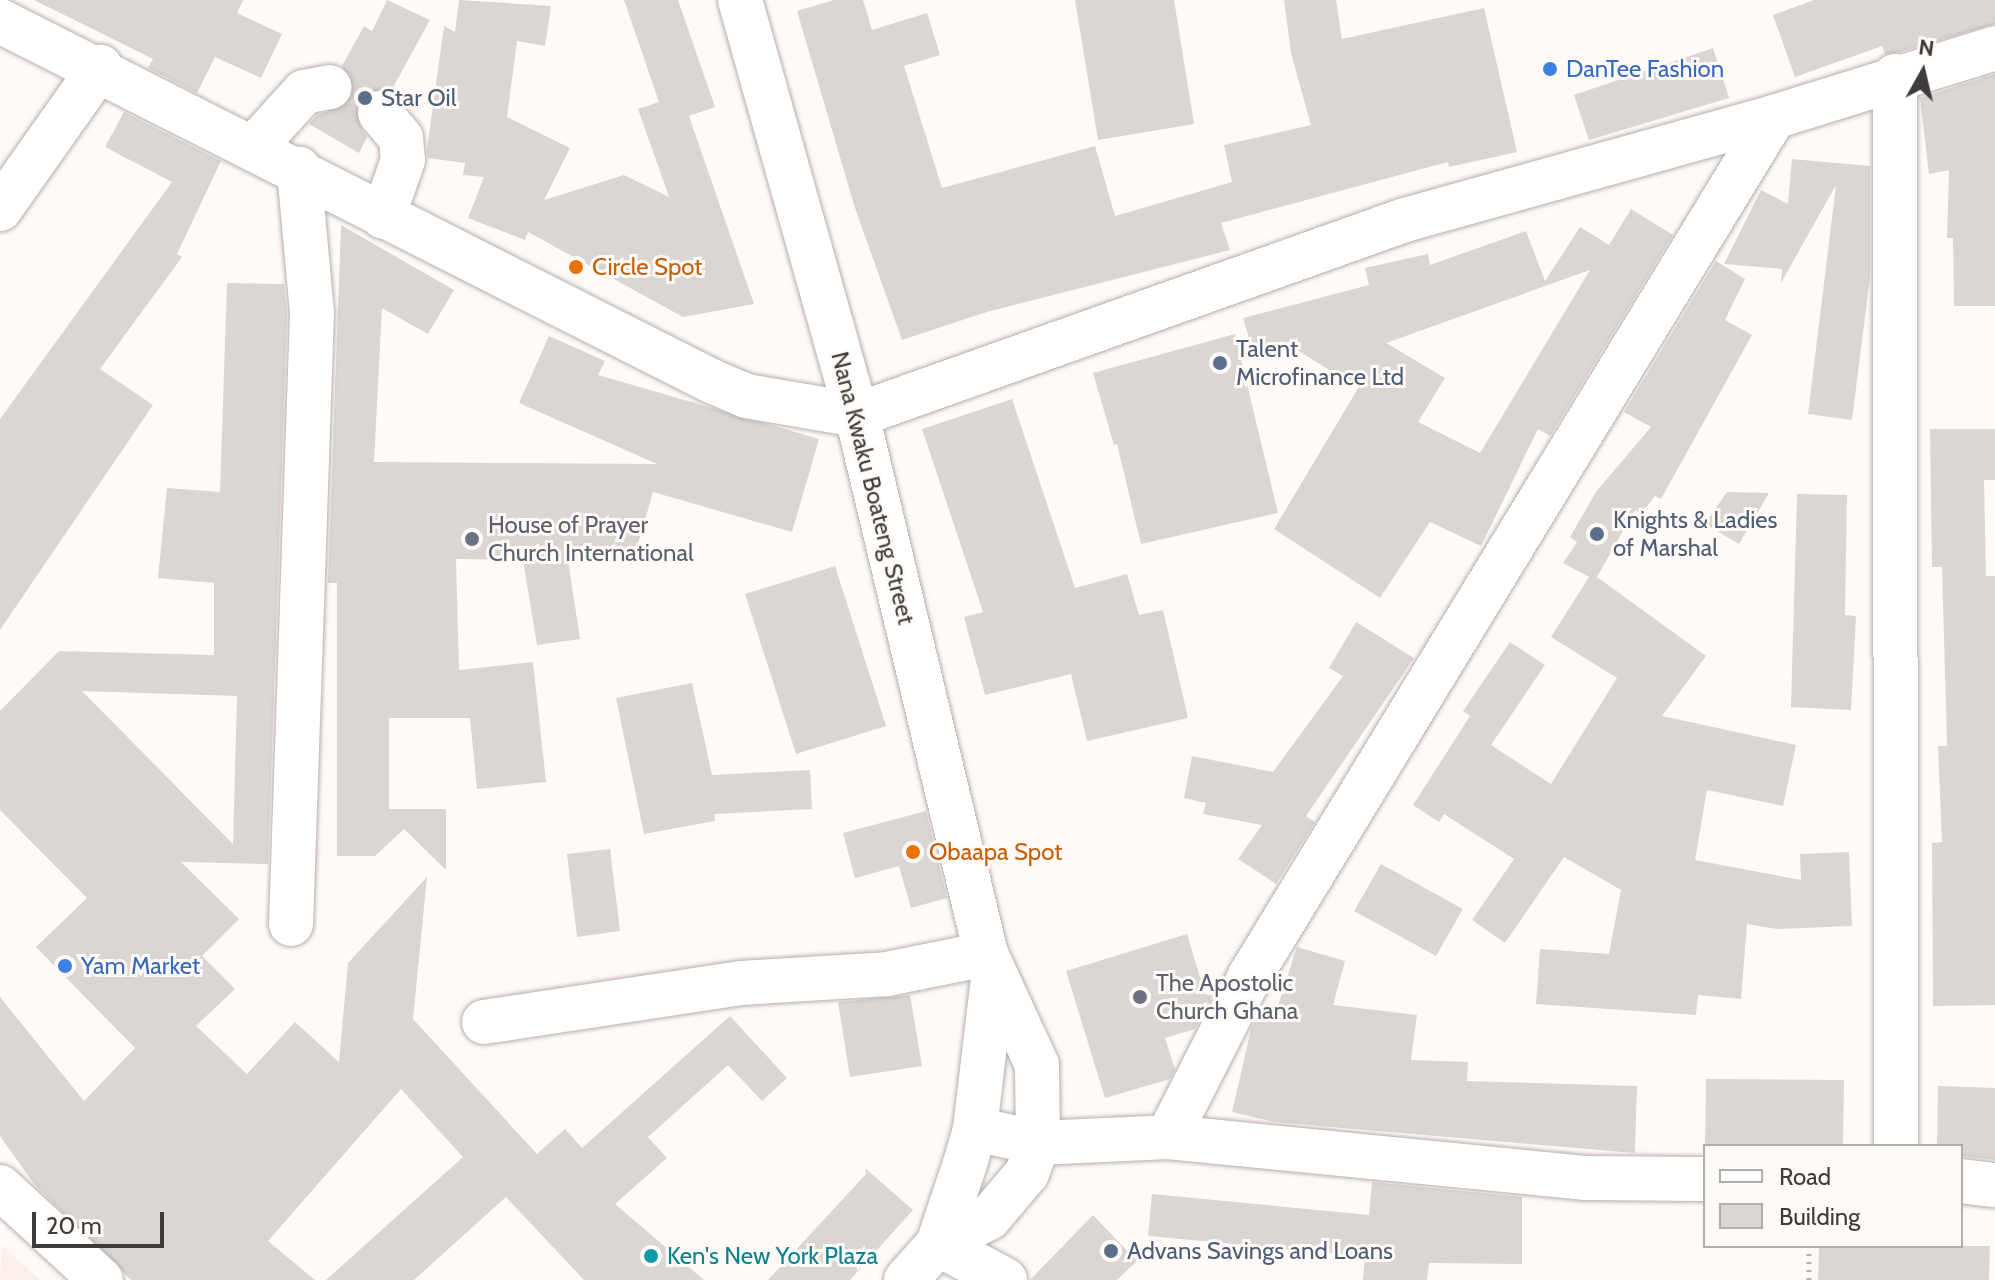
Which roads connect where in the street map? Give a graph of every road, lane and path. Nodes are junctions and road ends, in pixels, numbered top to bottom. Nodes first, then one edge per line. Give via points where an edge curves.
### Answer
1 (740, 0) edge
2 (0, 21) edge
3 (1995, 48) edge
4 (100, 67) junction
5 (1895, 76) junction
6 (330, 87) dead end
7 (380, 113) tunnel mouth
8 (1774, 117) junction
9 (255, 146) junction
10 (299, 169) junction
11 (0, 209) edge
12 (383, 217) junction
13 (857, 415) junction
14 (291, 924) dead end
15 (990, 966) junction
16 (484, 1022) dead end
17 (975, 1129) junction
18 (1168, 1137) junction
19 (1038, 1143) junction
20 (1896, 1144) edge
21 (1703, 1179) edge
22 (1963, 1181) edge
23 (1995, 1185) edge
24 (9, 1213) edge
25 (938, 1244) junction
26 (1809, 1248) edge
27 (101, 1280) edge
28 (906, 1280) edge
29 (1005, 1280) edge
30 (1809, 1280) edge

1 - 13 street, Nana Kwaku Boateng Street
2 - 4 street
3 - 5 street
4 - 9 street
4 - 11 street
5 - 8 street
5 - 20 street
6 - 9 street via 304,92
7 - 12 street via 401,138 403,160
8 - 13 street via 1405,220
8 - 18 street via 1250,976
9 - 10 street
10 - 12 street
10 - 14 street via 312,313
12 - 13 street via 746,396
13 - 15 street, Nana Kwaku Boateng Street
15 - 16 street via 741,983
15 - 17 street
15 - 19 street via 1037,1065
17 - 19 street
17 - 25 street
18 - 19 street
18 - 21 street via 1584,1178
19 - 25 street via 1011,1198 966,1233
22 - 23 street
24 - 27 street
25 - 28 street
25 - 29 street
26 - 30 path

